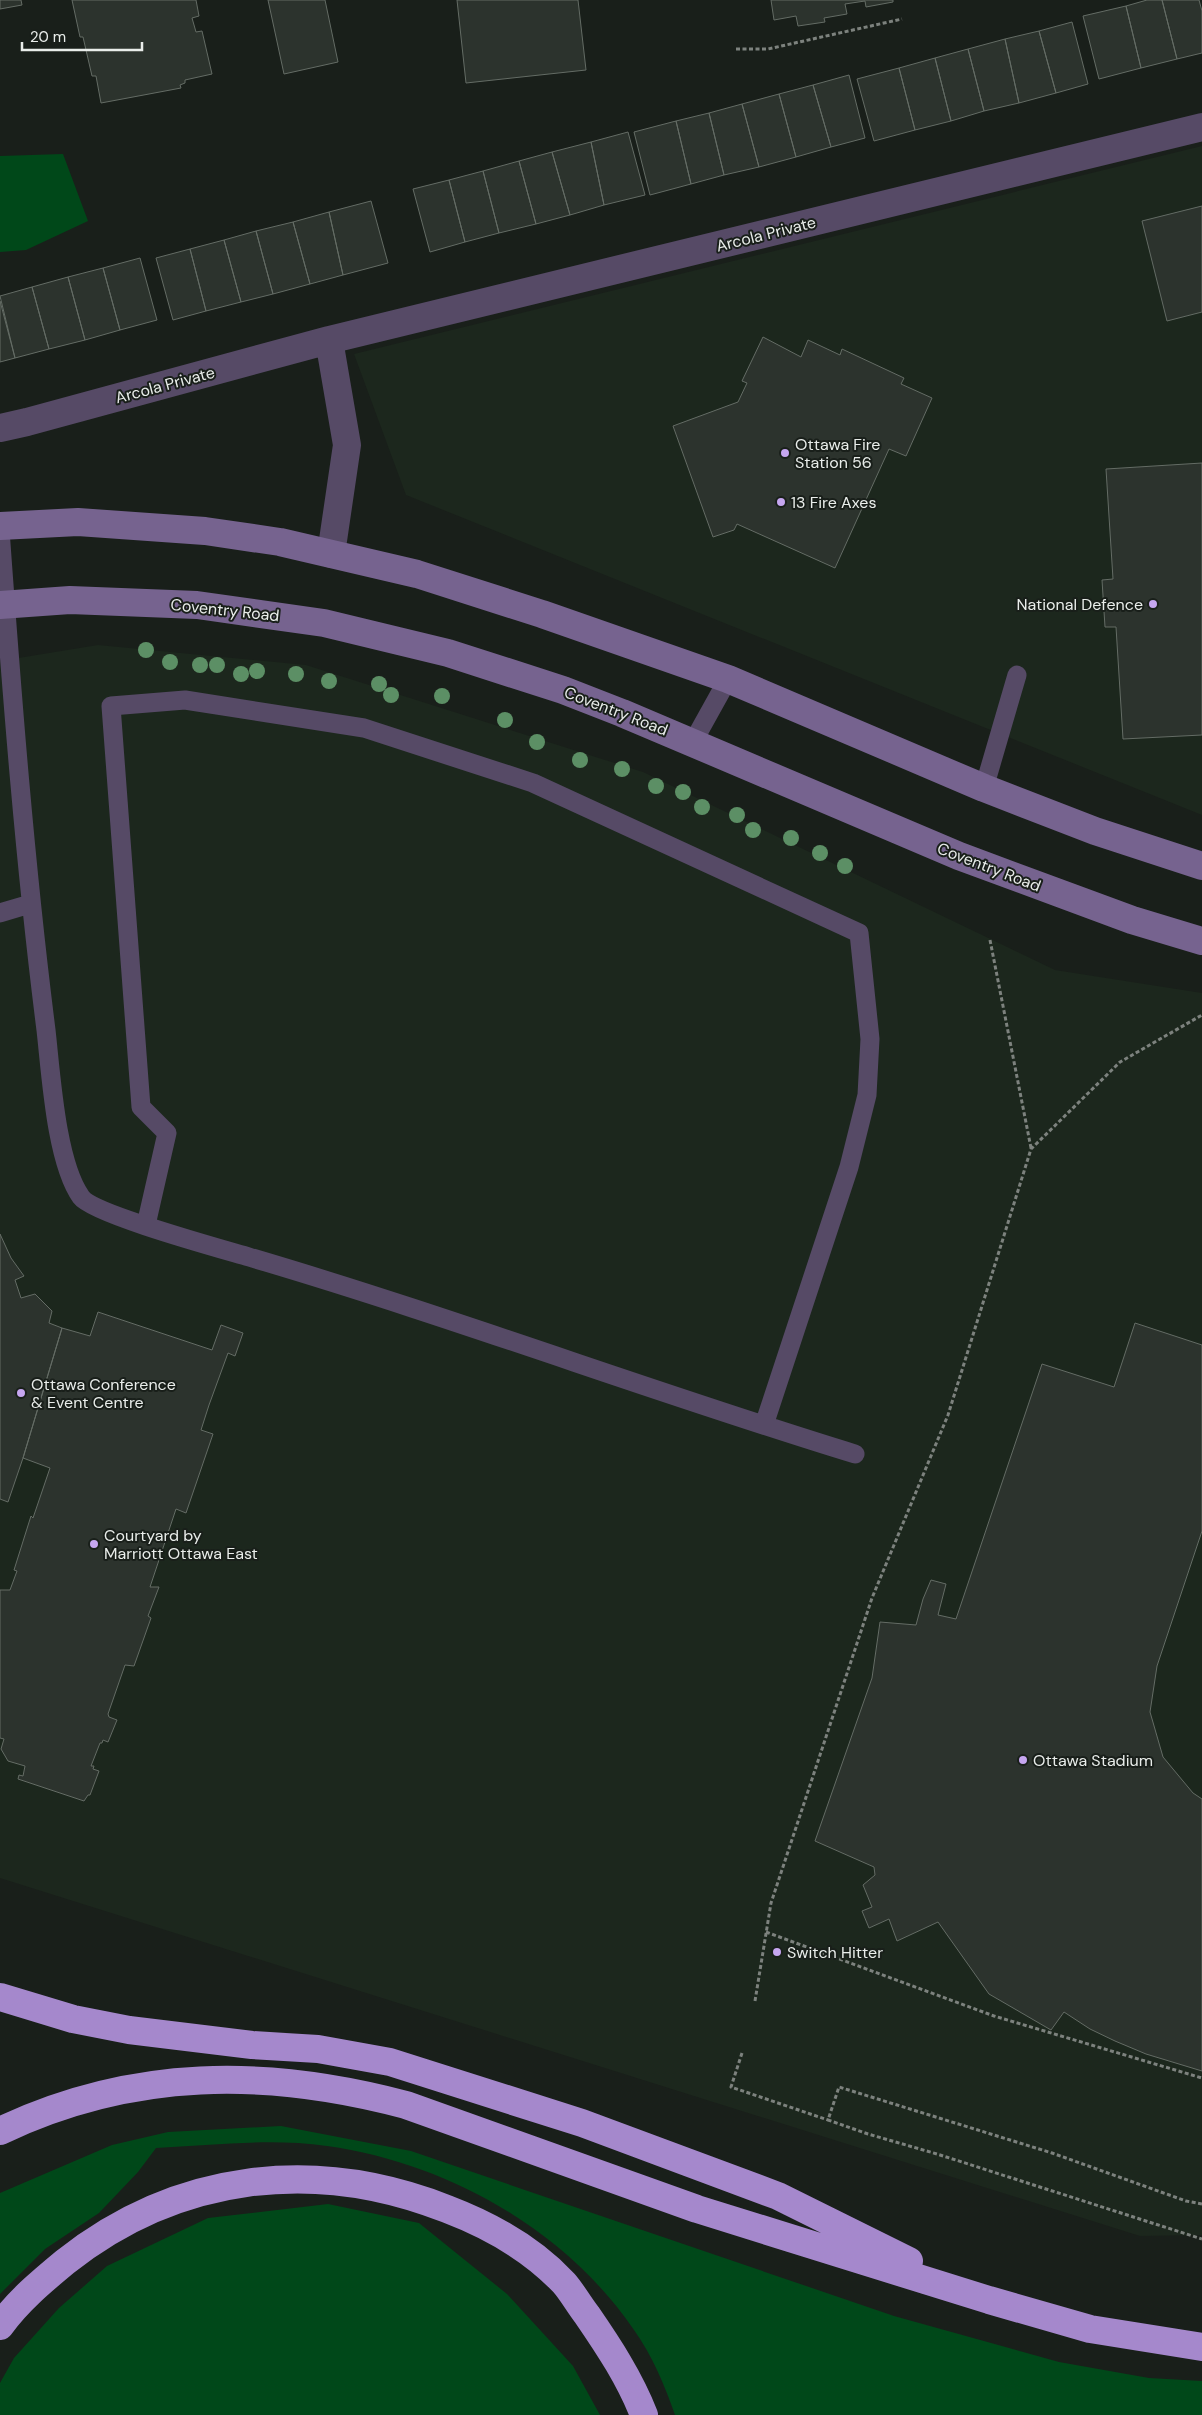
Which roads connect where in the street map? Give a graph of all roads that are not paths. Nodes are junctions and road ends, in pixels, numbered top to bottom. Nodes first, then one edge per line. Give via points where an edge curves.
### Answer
1 (1202, 128) edge
2 (329, 340) junction
3 (0, 428) edge
4 (0, 526) edge
5 (0, 530) edge
6 (331, 554) junction
7 (3, 605) edge
8 (1017, 675) dead end
9 (728, 679) junction
10 (692, 742) junction
11 (984, 788) junction
12 (1202, 866) edge
13 (30, 904) junction
14 (0, 913) edge
15 (1202, 941) edge
16 (146, 1225) junction
17 (764, 1425) junction
18 (855, 1454) dead end
19 (0, 1998) edge
20 (0, 2131) edge
21 (989, 2300) junction
22 (0, 2326) edge
23 (1202, 2347) edge
24 (644, 2415) edge

1 - 2 street, Arcola Private
2 - 3 street, Arcola Private
2 - 6 street via 347,445
4 - 6 main road via 78,522 205,531 280,542
5 - 7 lane
6 - 9 main road via 426,577
7 - 10 main road, Coventry Road via 70,600 197,605 324,623 504,670
7 - 13 lane
8 - 11 lane
9 - 10 lane
9 - 11 main road
10 - 15 main road, Coventry Road via 959,856 1132,920
11 - 12 main road via 1095,831
13 - 14 lane
13 - 16 lane via 57,1120 68,1171 83,1201
16 - 17 lane via 307,1274
16 - 17 lane via 167,1133 141,1107 111,706 185,700 364,728 533,783 860,933 870,1039 866,1095 849,1167
17 - 18 lane
19 - 21 highway via 73,2019 129,2030 318,2049 390,2062 582,2123 778,2196
20 - 21 highway via 69,2104 122,2089 178,2080 229,2078 278,2081 358,2092 406,2104 697,2208
21 - 23 highway via 1090,2329
22 - 24 highway via 43,2280 78,2252 145,2211 204,2190 260,2180 315,2178 372,2185 424,2199 483,2223 527,2252 564,2283 621,2366

